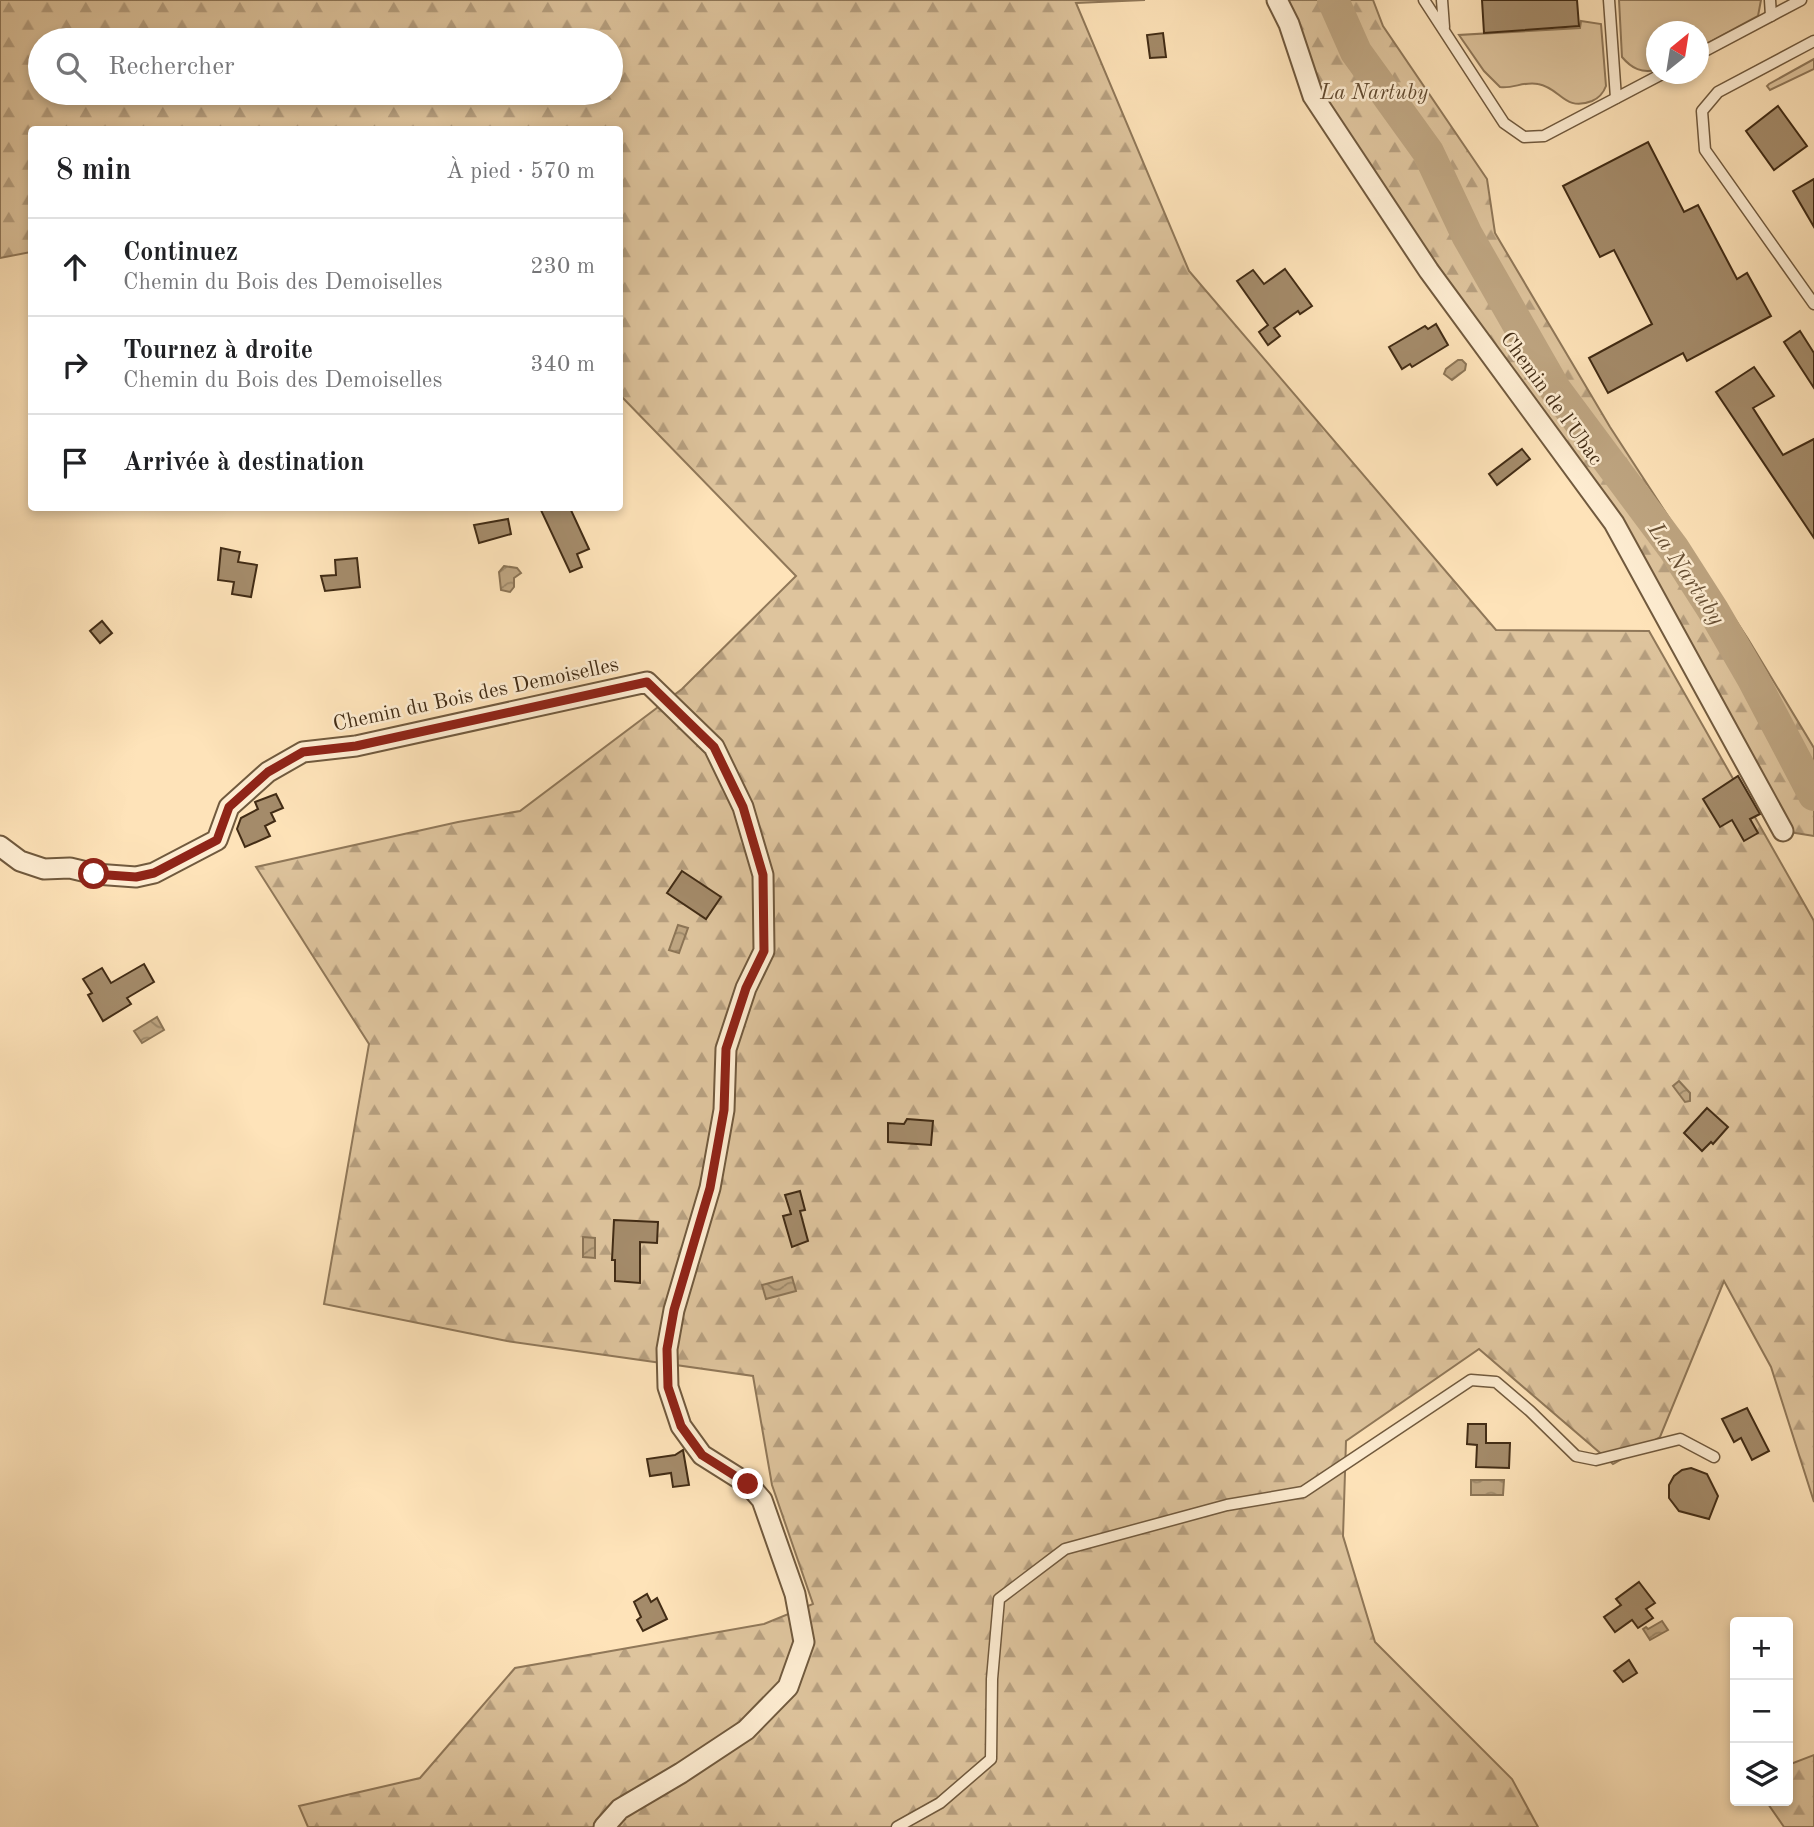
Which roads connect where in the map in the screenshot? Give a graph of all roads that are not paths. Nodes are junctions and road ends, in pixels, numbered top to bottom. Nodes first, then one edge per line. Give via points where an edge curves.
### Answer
1 (1277, 0) edge
2 (1424, 0) edge
3 (1442, 0) edge
4 (1609, 0) edge
5 (1770, 0) edge
6 (1801, 0) edge
7 (1771, 16) junction
8 (1444, 31) junction
9 (1814, 41) edge
10 (1709, 49) edge
11 (1646, 82) edge
12 (1616, 98) junction
13 (1814, 304) edge
14 (1783, 831) dead end
15 (0, 846) edge
16 (1714, 1457) dead end
17 (604, 1827) edge
18 (897, 1827) edge

1 - 14 street, Chemin de l'Ubac via 1313,96 1429,271 1614,523
2 - 8 lane
3 - 8 lane
4 - 12 lane
5 - 7 lane
6 - 7 lane
7 - 10 lane
8 - 12 lane via 1504,123 1524,137 1545,136
9 - 13 lane via 1718,92 1702,111 1705,150
11 - 12 lane
15 - 17 street, Chemin du Bois des Demoiselles via 20,861 44,869 136,877 154,873 217,840 229,807 268,772 303,752 368,744 647,682 714,747 743,807 763,875 764,951 726,1049 724,1110 710,1188 674,1310 667,1349 668,1387 681,1426 702,1455 748,1484 762,1500 795,1594 804,1642 788,1687 746,1730 620,1809
16 - 18 lane via 1680,1439 1596,1460 1576,1455 1496,1382 1471,1380 1303,1492 1227,1505 1065,1549 999,1599 991,1759 940,1803

